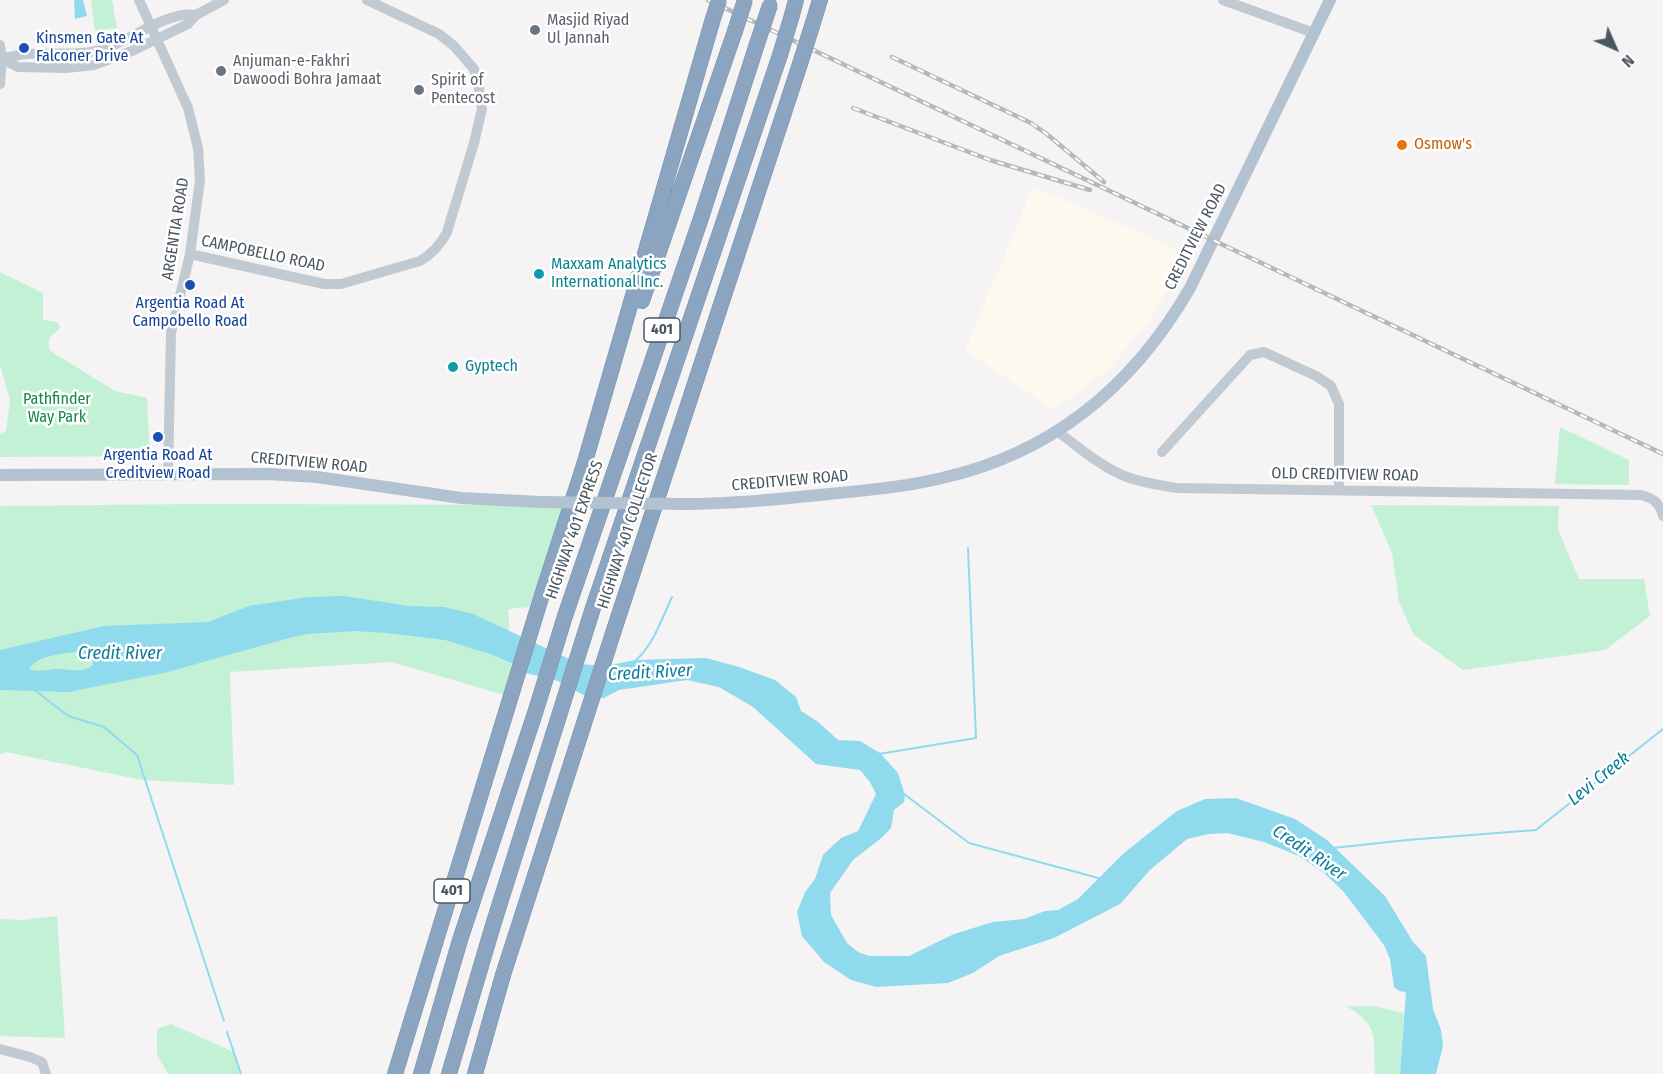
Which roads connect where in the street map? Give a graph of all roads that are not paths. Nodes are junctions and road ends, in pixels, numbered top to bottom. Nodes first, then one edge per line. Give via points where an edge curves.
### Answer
1 (139, 0) edge
2 (224, 0) edge
3 (367, 0) edge
4 (719, 0) edge
5 (745, 0) edge
6 (796, 0) edge
7 (820, 0) edge
8 (1224, 0) edge
9 (1330, 0) edge
10 (771, 3) edge
11 (196, 15) junction
12 (152, 27) junction
13 (1314, 33) junction
14 (158, 39) junction
15 (0, 45) edge
16 (2, 59) junction
17 (0, 84) edge
18 (190, 254) junction
19 (1057, 431) junction
20 (1162, 452) dead end
21 (584, 465) junction
22 (168, 474) junction
23 (0, 475) edge
24 (1339, 490) junction
25 (1663, 516) edge
26 (0, 1049) edge
27 (46, 1074) edge
28 (395, 1074) edge
29 (422, 1074) edge
30 (449, 1074) edge
31 (474, 1074) edge

1 - 12 street, ARGENTIA ROAD
2 - 11 street
3 - 18 street, CAMPOBELLO ROAD via 439,34 474,69 482,109 442,241 420,261 341,284 312,283
4 - 21 highway, 401, bridge
5 - 21 highway, bridge
6 - 30 highway, 401, bridge via 589,623
7 - 31 highway, HIGHWAY 401 COLLECTOR, bridge
8 - 13 street
9 - 13 main road, CREDITVIEW ROAD
10 - 29 highway, HIGHWAY 401 EXPRESS / 401, bridge via 565,616 460,940
11 - 12 street via 185,13
11 - 14 street via 188,24
12 - 14 street, ARGENTIA ROAD
12 - 16 street via 108,48 80,55 17,54
13 - 19 main road, CREDITVIEW ROAD via 1195,279 1170,322 1126,375
14 - 16 street via 85,67 18,67
14 - 18 street, ARGENTIA ROAD via 188,108 198,148 200,180
15 - 16 street
16 - 17 street
18 - 22 street, ARGENTIA ROAD via 171,333
19 - 22 main road, CREDITVIEW ROAD, bridge via 1014,454 942,478 784,499 684,504 461,498 317,477
19 - 24 street, OLD CREDITVIEW ROAD via 1103,464 1148,484 1177,488
20 - 24 street via 1250,355 1264,352 1331,386 1339,404
21 - 28 highway, 401
22 - 23 main road, CREDITVIEW ROAD
24 - 25 street, OLD CREDITVIEW ROAD via 1621,494 1649,497 1659,505
26 - 27 street via 42,1062

